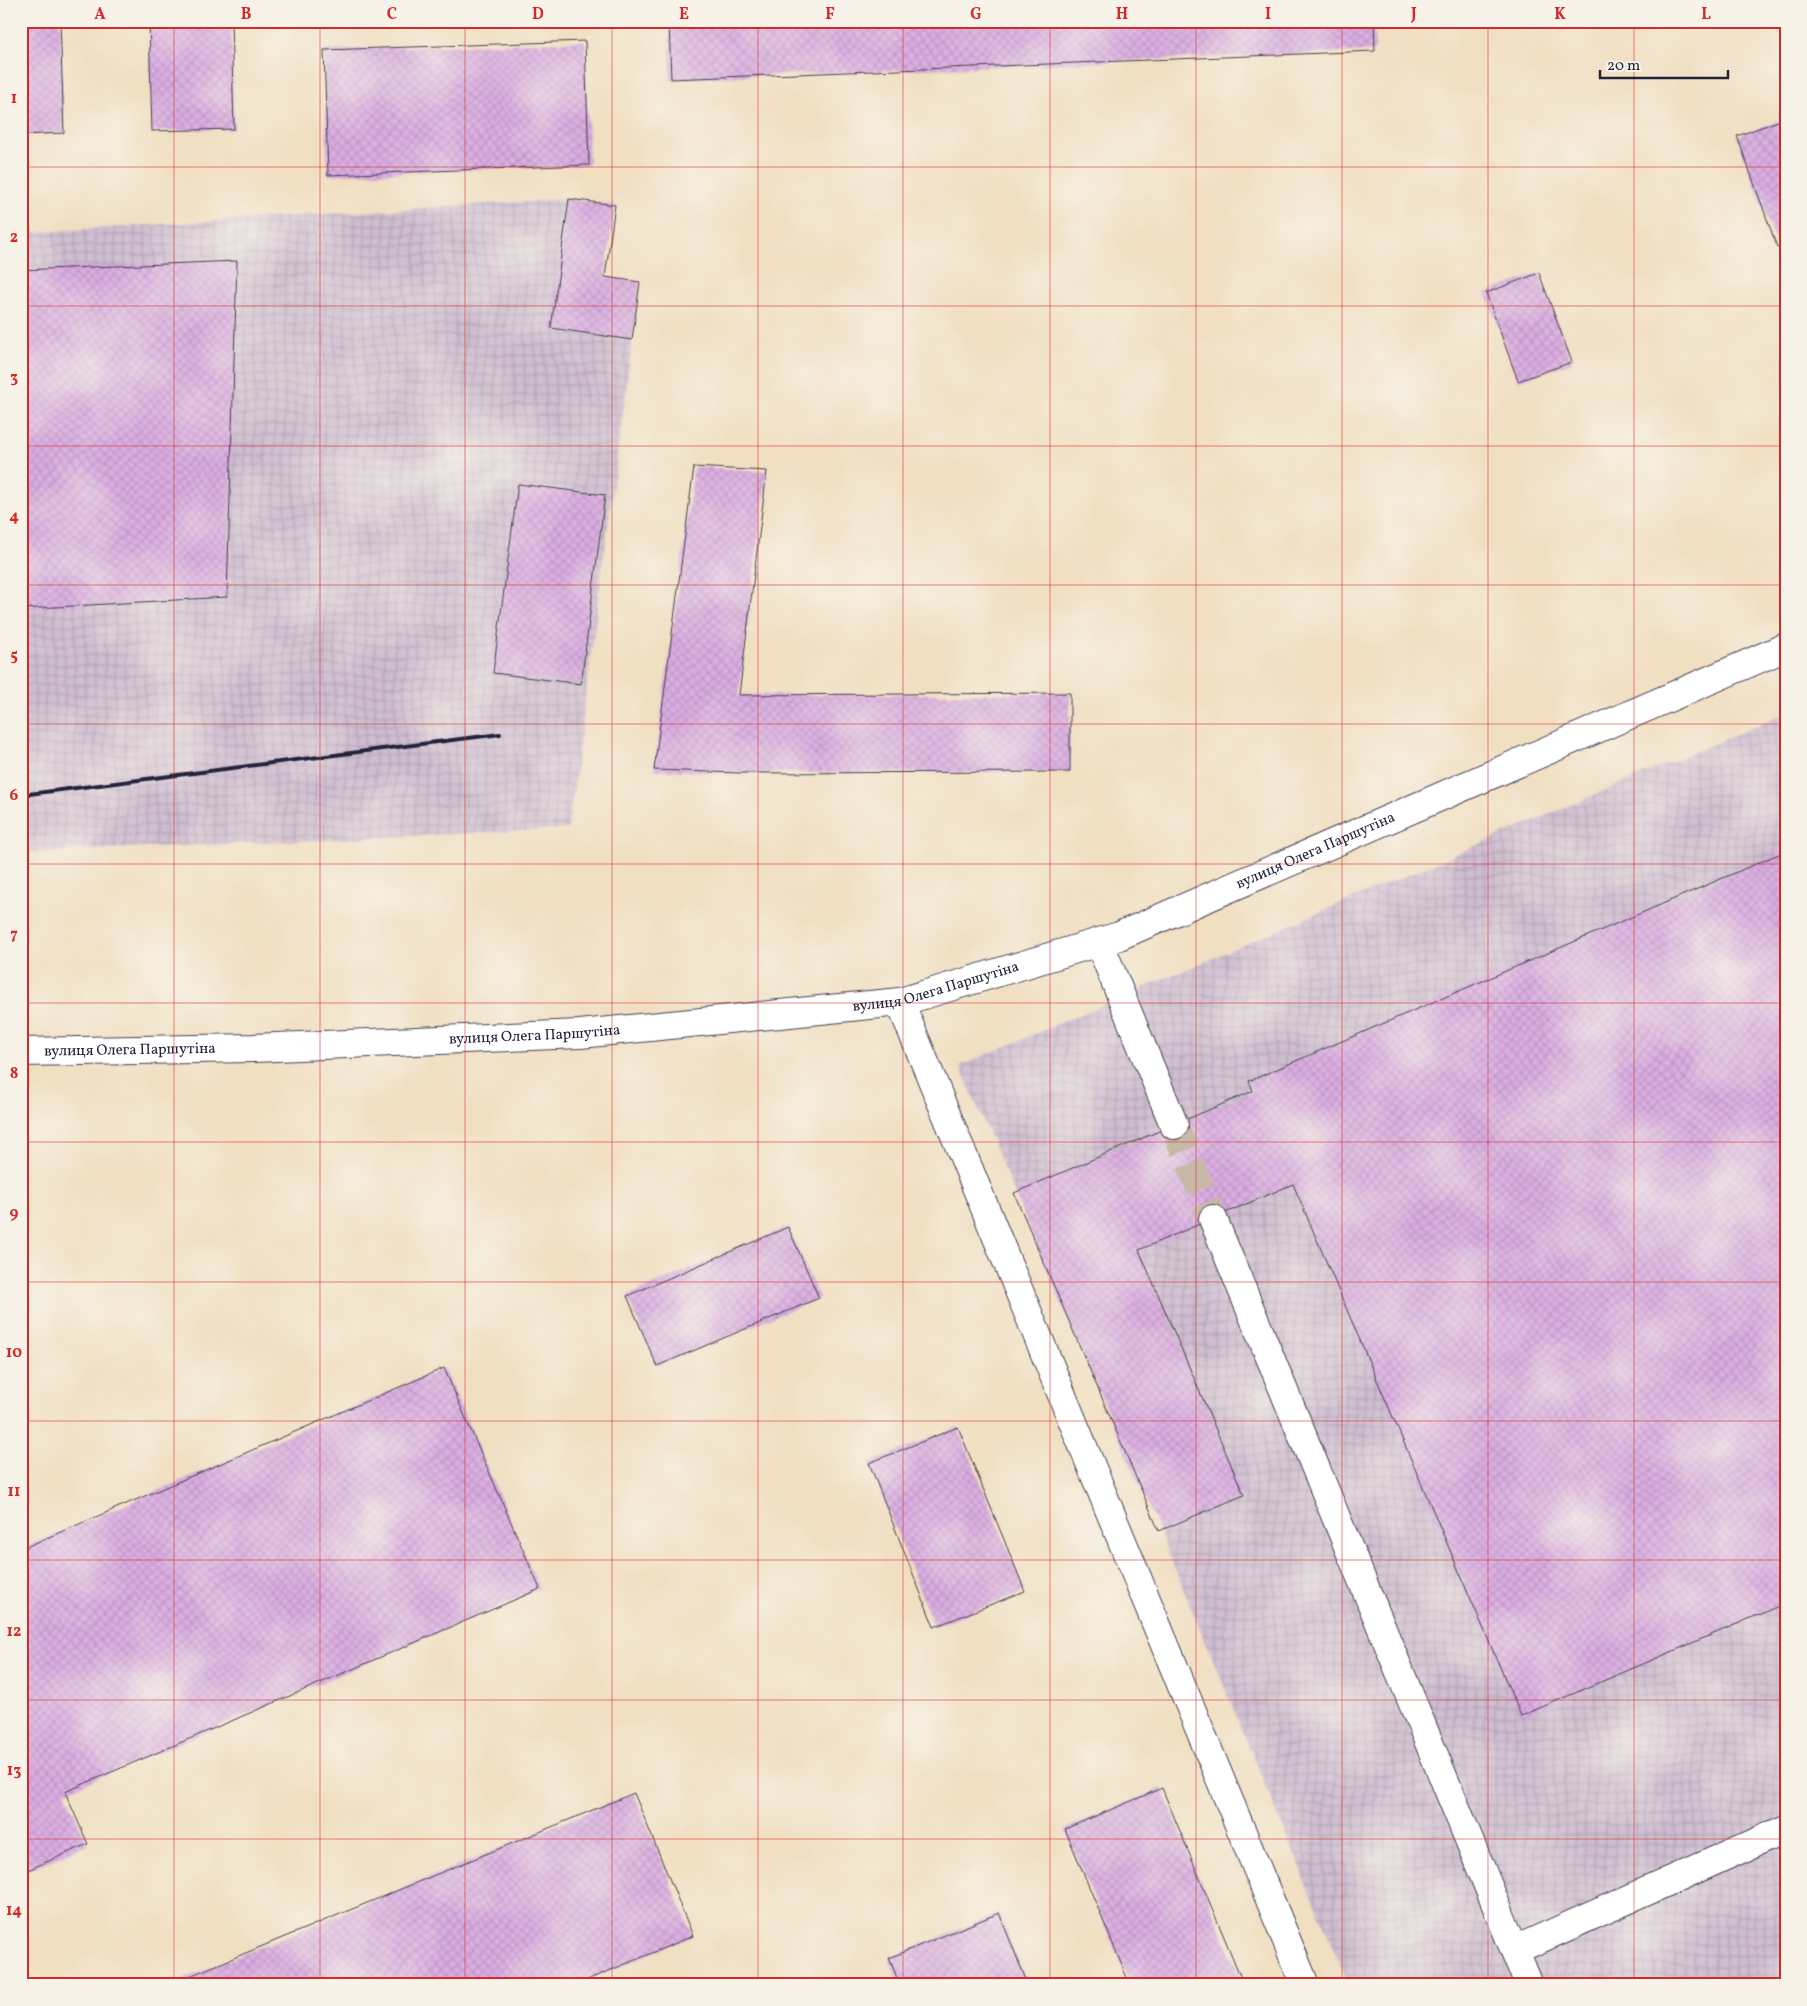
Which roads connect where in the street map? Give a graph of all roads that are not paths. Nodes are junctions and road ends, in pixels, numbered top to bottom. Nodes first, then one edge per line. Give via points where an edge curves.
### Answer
1 (1786, 647) edge
2 (1099, 942) junction
3 (900, 1002) junction
4 (21, 1052) edge
5 (1174, 1125) tunnel mouth
6 (1213, 1219) tunnel mouth
7 (1786, 1829) edge
8 (1515, 1950) junction
9 (1305, 1985) edge
10 (1529, 1985) edge

1 - 2 street, вулиця Олега Паршутіна
2 - 3 street, вулиця Олега Паршутіна
2 - 5 street
3 - 4 street, вулиця Олега Паршутіна via 580,1034 254,1048
3 - 9 street
6 - 8 street
7 - 8 street
8 - 10 street

